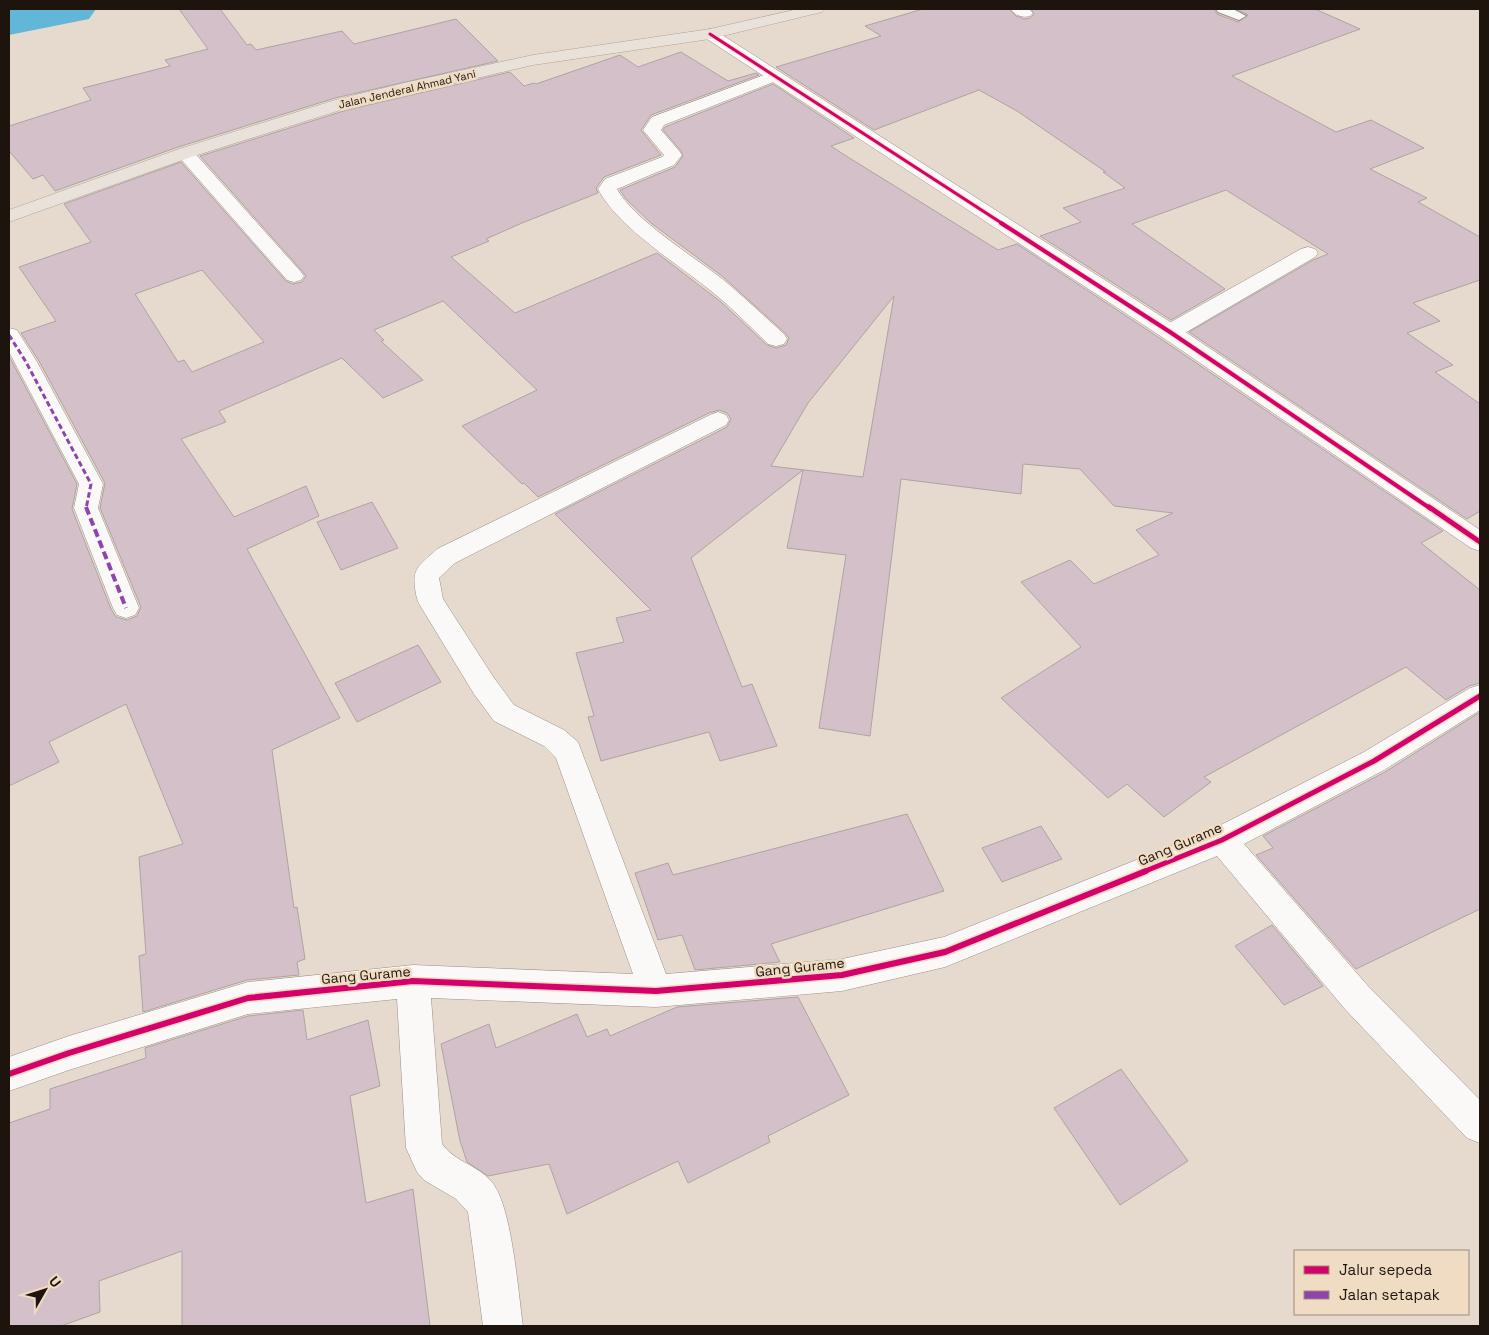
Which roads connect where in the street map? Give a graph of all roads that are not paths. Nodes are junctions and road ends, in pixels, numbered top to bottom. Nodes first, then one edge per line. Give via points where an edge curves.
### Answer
1 (817, 9) edge
2 (1223, 9) edge
3 (1239, 16) dead end
4 (710, 34) junction
5 (775, 76) junction
6 (185, 153) junction
7 (9, 216) edge
8 (1308, 253) dead end
9 (294, 276) dead end
10 (1170, 332) junction
11 (9, 335) edge
12 (776, 339) dead end
13 (718, 420) dead end
14 (1480, 542) edge
15 (126, 608) dead end
16 (1480, 696) edge
17 (1222, 840) junction
18 (413, 981) junction
19 (656, 991) junction
20 (9, 1074) edge
21 (1480, 1125) edge
22 (503, 1326) edge

1 - 4 highway, Jalan Jenderal Ahmad Yani
2 - 3 lane
4 - 5 street
4 - 6 highway, Jalan Jenderal Ahmad Yani via 533,60 404,88 341,104
5 - 10 street
5 - 12 street via 658,121 652,130 673,155 668,161 612,183 607,194
6 - 7 highway, Jalan Jenderal Ahmad Yani
6 - 9 street
8 - 10 street
10 - 14 street
11 - 15 street via 91,484 86,508
13 - 19 street via 446,556 426,575 430,600 504,713 554,738 568,752
16 - 17 street, Gang Gurame via 1374,761
17 - 19 street, Gang Gurame via 945,952 842,975
17 - 21 street via 1356,997
18 - 19 street, Gang Gurame
18 - 20 street, Gang Gurame via 248,998
18 - 22 street via 424,1148 429,1161 438,1170 476,1191 485,1202

